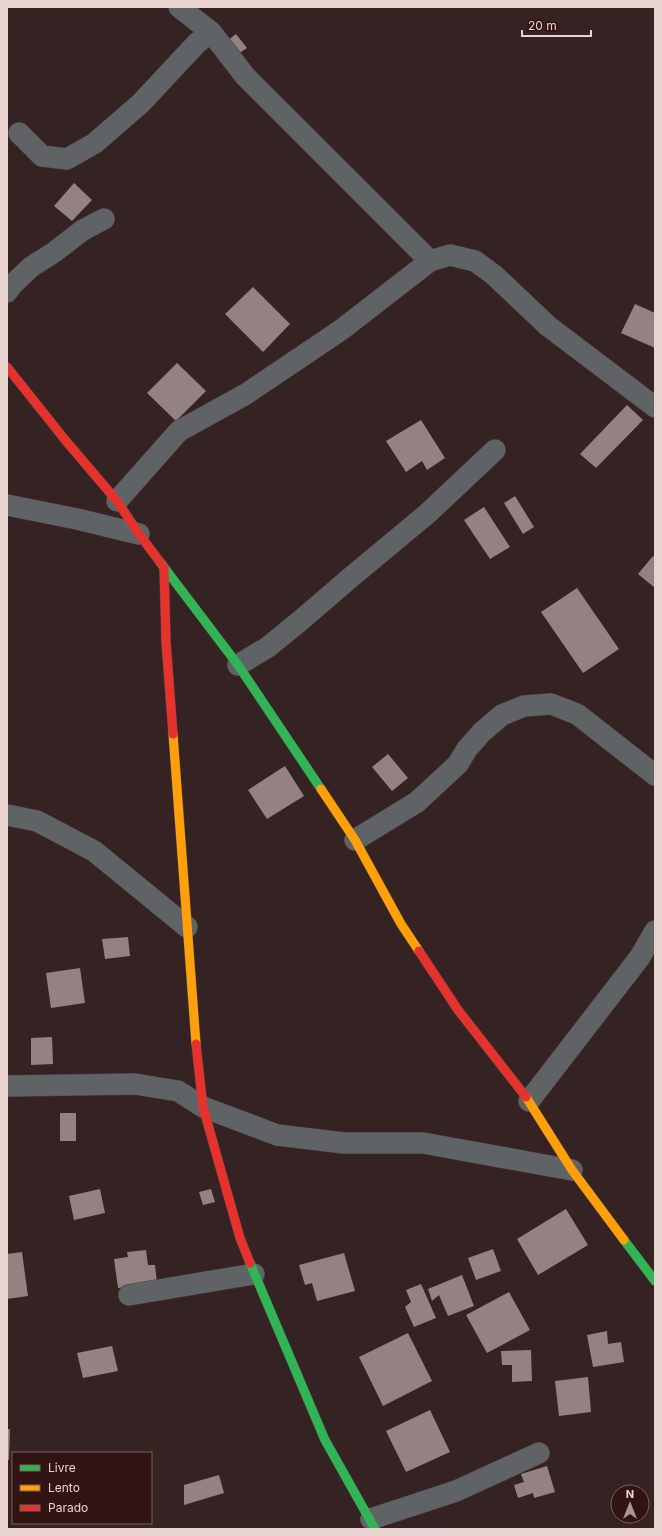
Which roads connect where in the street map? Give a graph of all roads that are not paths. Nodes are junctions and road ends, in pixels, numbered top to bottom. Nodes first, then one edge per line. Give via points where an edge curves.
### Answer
1 (179, 7) edge
2 (211, 32) junction
3 (19, 133) dead end
4 (104, 219) dead end
5 (430, 261) junction
6 (7, 292) edge
7 (7, 367) edge
8 (655, 407) edge
9 (495, 450) dead end
10 (117, 501) junction
11 (7, 505) edge
12 (140, 534) junction
13 (164, 567) junction
14 (238, 665) junction
15 (655, 775) edge
16 (7, 814) edge
17 (355, 840) junction
18 (188, 926) junction
19 (655, 931) edge
20 (648, 961) edge
21 (7, 1086) edge
22 (529, 1101) junction
23 (203, 1106) junction
24 (572, 1170) junction
25 (254, 1274) junction
26 (655, 1281) edge
27 (129, 1295) dead end
28 (539, 1453) dead end
29 (373, 1524) edge

1 - 2 street
2 - 3 street via 197,43 141,103 95,143 67,159 42,156
2 - 5 street via 245,76
4 - 6 street via 83,230 31,267
5 - 8 street via 450,255 474,261 494,275 548,326
5 - 10 street via 341,330 246,394 179,431
7 - 10 street
9 - 14 street via 427,514 268,648
10 - 12 street
11 - 12 street
12 - 13 street
13 - 14 street
13 - 18 street via 166,642
14 - 17 street
15 - 17 street via 577,714 551,704 524,706 502,715 482,732 458,764 417,802
16 - 18 street via 37,821 94,850
17 - 22 street via 401,924 454,1003
18 - 23 street
19 - 20 street
20 - 22 street
21 - 23 street via 135,1084 178,1091
22 - 24 street
23 - 24 street via 278,1135 344,1143 424,1143
23 - 25 street via 240,1238
24 - 26 street
25 - 27 street
25 - 29 street via 325,1440
28 - 29 street via 456,1491

